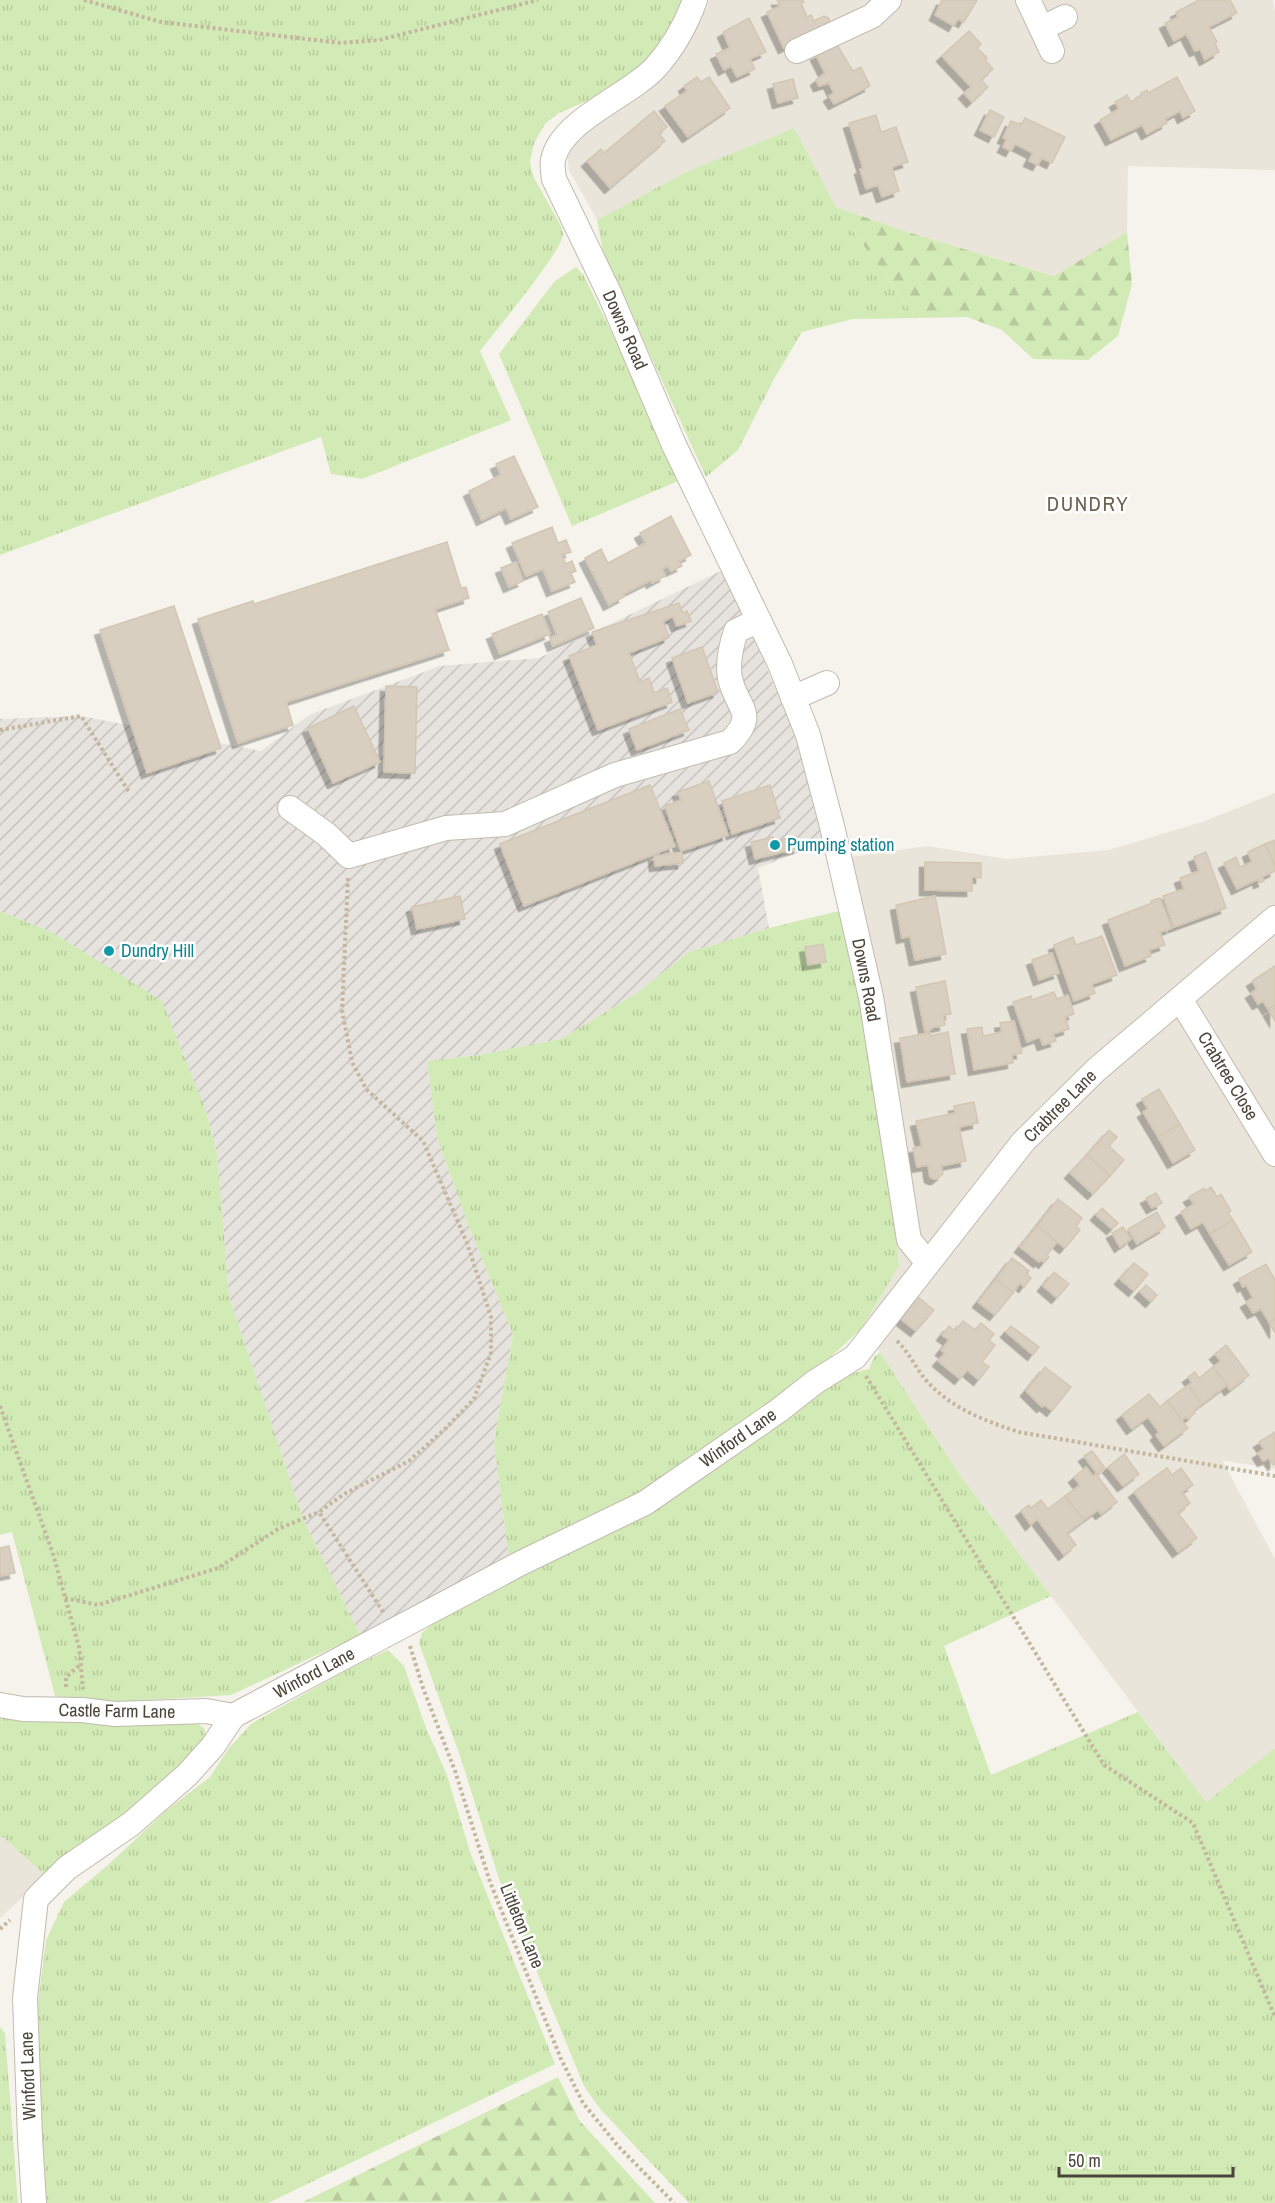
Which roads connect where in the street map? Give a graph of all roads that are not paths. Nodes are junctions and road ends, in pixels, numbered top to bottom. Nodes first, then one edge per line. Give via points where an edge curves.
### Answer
1 (695, 0) edge
2 (889, 0) edge
3 (1028, 0) edge
4 (1065, 17) dead end
5 (1042, 28) junction
6 (797, 51) dead end
7 (1052, 51) dead end
8 (759, 620) junction
9 (827, 683) dead end
10 (793, 698) junction
11 (290, 808) dead end
12 (1275, 918) edge
13 (1180, 999) junction
14 (1275, 1154) edge
15 (927, 1262) junction
16 (879, 1326) joint
17 (0, 1705) edge
18 (233, 1716) junction
19 (34, 2203) edge

1 - 8 street, Downs Road via 674,45 654,69 575,127 560,146 553,160 554,179 610,295 674,445
2 - 6 street via 872,16
3 - 5 street
4 - 5 street
5 - 7 street
8 - 10 street, Downs Road
8 - 11 street via 736,631 732,643 730,680 745,721 742,731 730,742 615,775 505,824 446,828 349,856
9 - 10 street
10 - 15 street, Downs Road via 808,735 872,997 909,1240
12 - 13 street, Crabtree Lane
13 - 14 street, Crabtree Close
13 - 15 street, Crabtree Lane via 1096,1071 1023,1142
15 - 16 street, Crabtree Lane
16 - 18 street, Winford Lane via 855,1358 645,1503 522,1563
17 - 18 street, Castle Farm Lane via 115,1714 206,1711
18 - 19 street, Winford Lane via 187,1775 131,1824 66,1868 36,1899 25,1998

